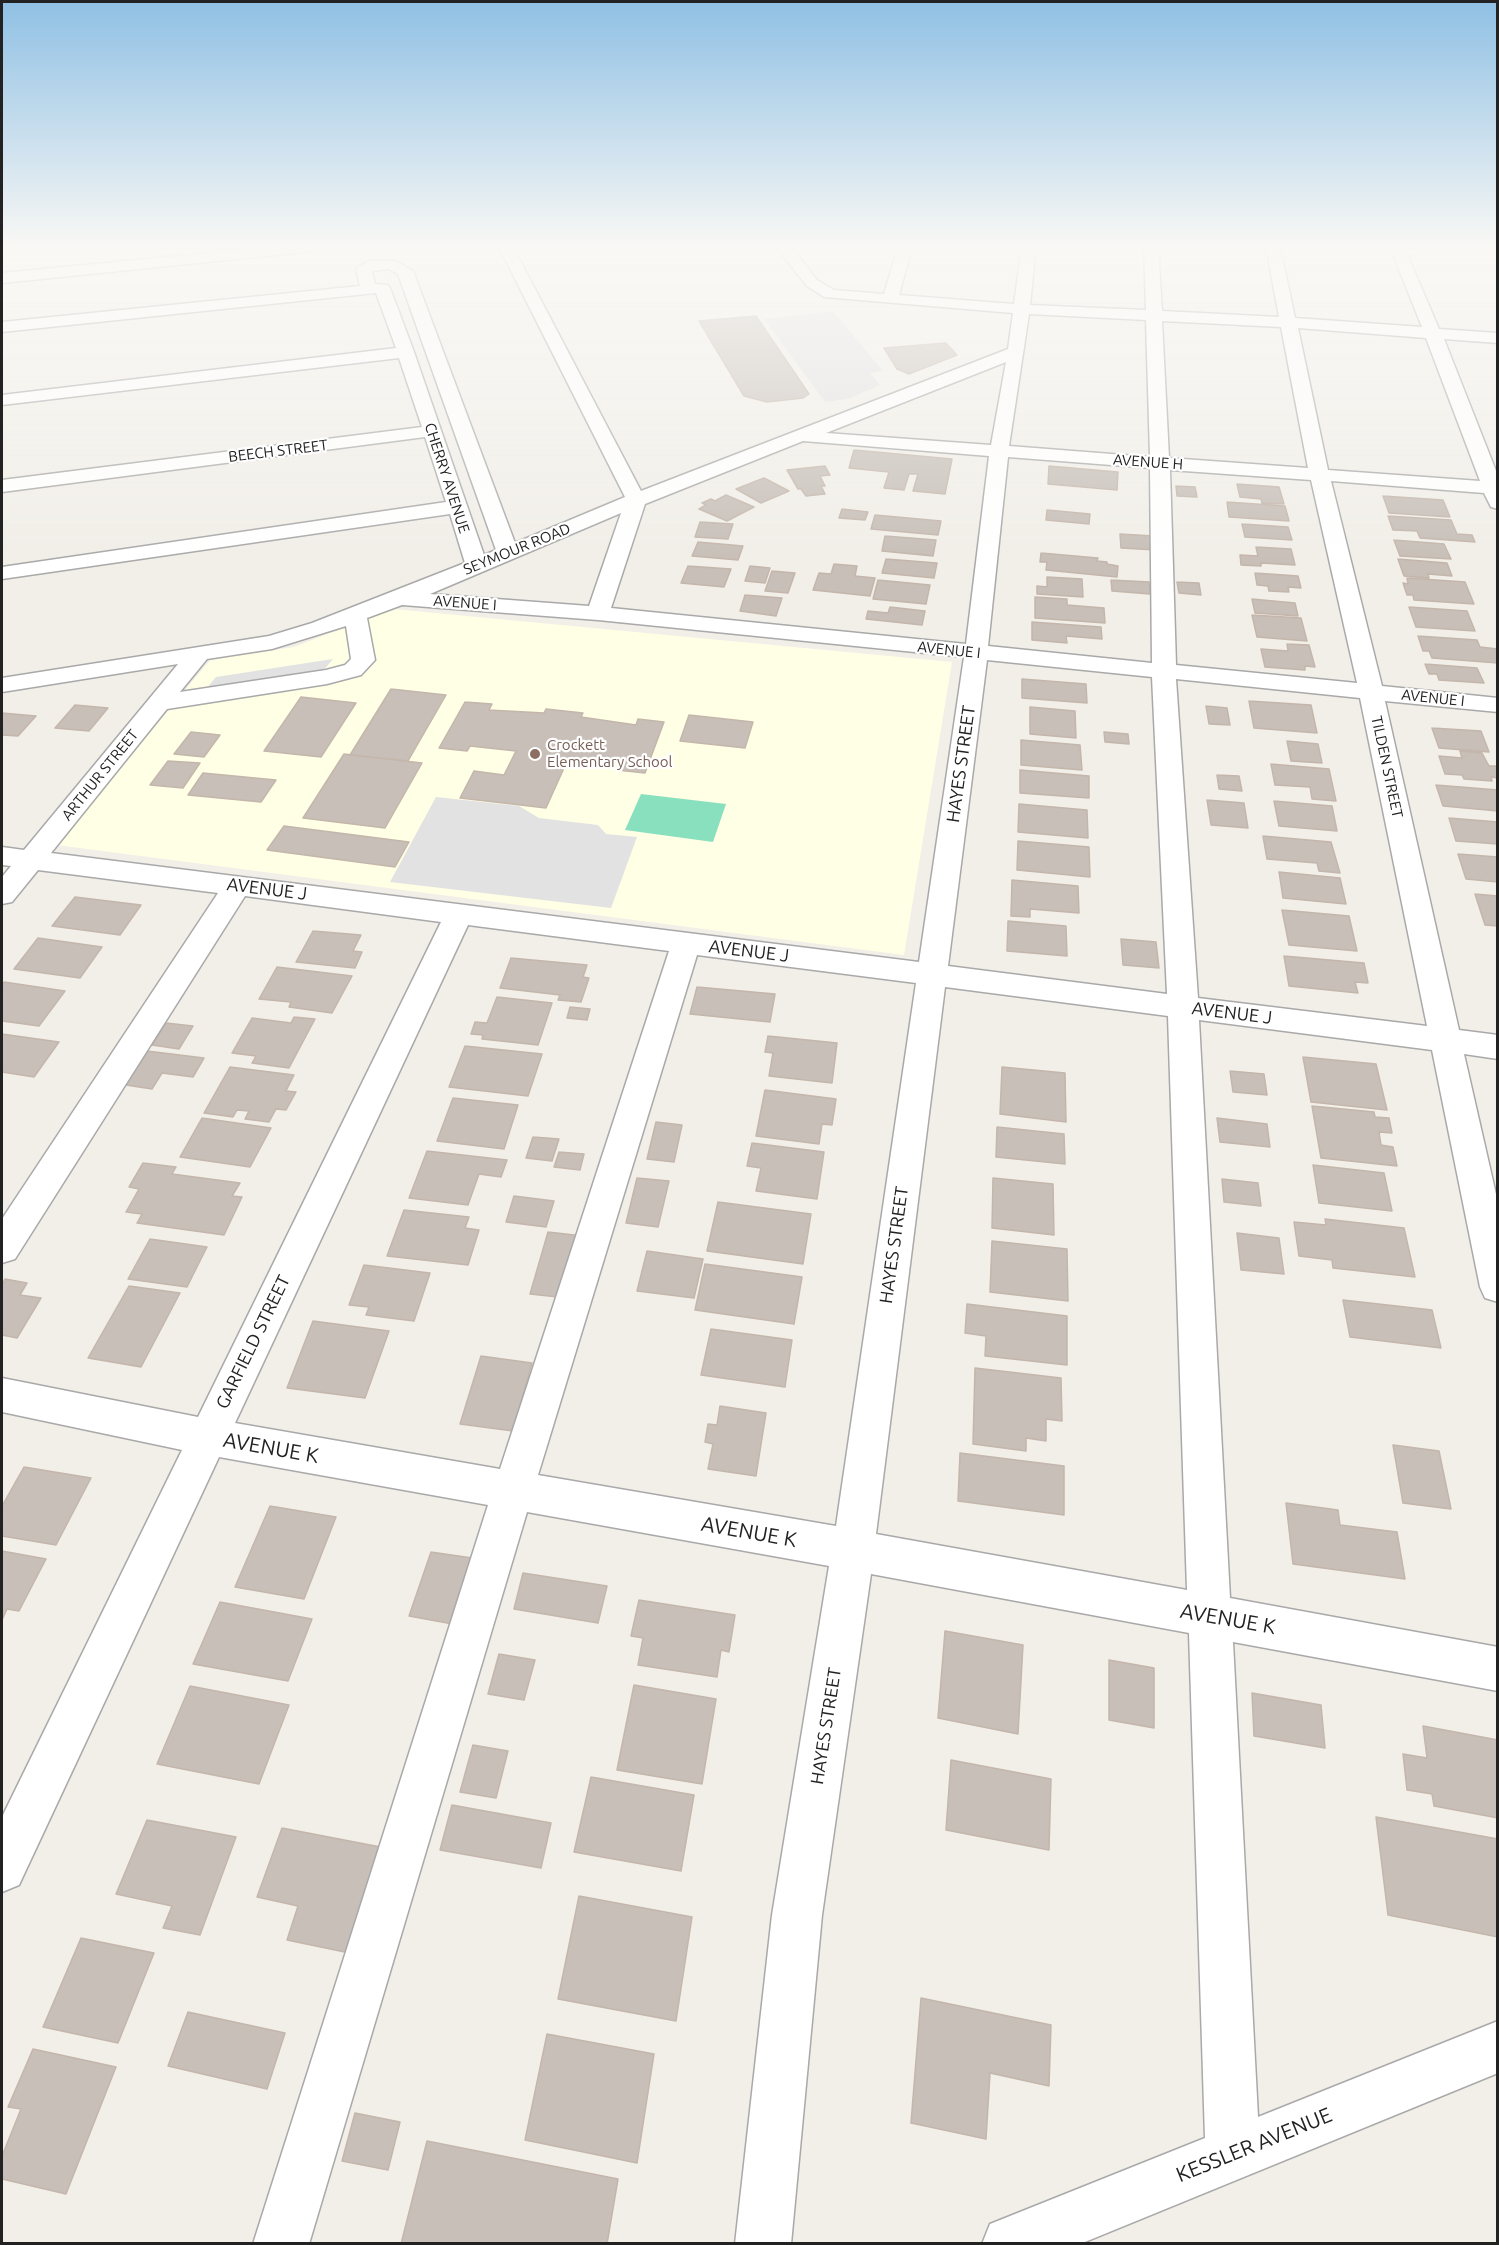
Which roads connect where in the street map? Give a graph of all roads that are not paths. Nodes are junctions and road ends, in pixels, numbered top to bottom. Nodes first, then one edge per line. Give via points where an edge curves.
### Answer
1 (406, 352) joint
2 (434, 352) edge
3 (560, 352) edge
4 (1016, 352) joint
5 (1156, 352) edge
6 (1293, 352) edge
7 (1440, 352) edge
8 (869, 391) dead end
9 (2, 400) edge
10 (888, 401) junction
11 (429, 424) junction
12 (798, 436) junction
13 (999, 451) junction
14 (1160, 462) junction
15 (125, 463) junction
16 (2, 471) edge
17 (1319, 474) junction
18 (2, 486) edge
19 (1495, 493) edge
20 (636, 500) junction
21 (456, 507) junction
22 (508, 553) junction
23 (477, 566) junction
24 (2, 573) edge
25 (400, 598) junction
26 (598, 613) junction
27 (355, 615) junction
28 (976, 653) junction
29 (198, 655) junction
30 (1164, 671) junction
31 (2, 685) edge
32 (1371, 691) junction
33 (158, 703) junction
34 (1497, 705) edge
35 (2, 856) edge
36 (31, 860) junction
37 (237, 886) junction
38 (2, 895) edge
39 (459, 914) junction
40 (686, 943) junction
41 (931, 975) junction
42 (1183, 1007) junction
43 (1445, 1040) junction
44 (1497, 1047) edge
45 (2, 1248) edge
46 (1497, 1287) edge
47 (2, 1395) edge
48 (208, 1437) junction
49 (513, 1491) junction
50 (853, 1551) junction
51 (1210, 1616) junction
52 (1497, 1669) edge
53 (2, 1868) edge
54 (1497, 2047) edge
55 (1233, 2153) junction
56 (281, 2244) edge
57 (763, 2244) edge
58 (1010, 2244) edge

1 - 9 street
1 - 11 street, CHERRY AVENUE
2 - 22 street, CHERRY AVENUE
3 - 20 street
4 - 10 street, SEYMOUR ROAD
4 - 13 street, HAYES STREET
5 - 14 street
6 - 17 street, TILDEN STREET
7 - 19 street
8 - 10 street
10 - 12 street, SEYMOUR ROAD
11 - 15 street, BEECH STREET
11 - 21 street, CHERRY AVENUE
12 - 13 street, AVENUE H
12 - 20 street, SEYMOUR ROAD
13 - 14 street, AVENUE H
13 - 28 street, HAYES STREET
14 - 17 street, AVENUE H
14 - 30 street
15 - 16 street, BEECH STREET
15 - 18 street, BEECH STREET
17 - 19 street, AVENUE H
17 - 32 street, TILDEN STREET
20 - 22 street, SEYMOUR ROAD
20 - 26 street
21 - 23 street, CHERRY AVENUE
21 - 24 street
22 - 23 street, SEYMOUR ROAD
23 - 25 street, SEYMOUR ROAD
25 - 26 street, AVENUE I
25 - 27 street, SEYMOUR ROAD
26 - 28 street, AVENUE I
27 - 29 street, SEYMOUR ROAD via 272,642
27 - 33 street via 363,660 353,670 327,678
28 - 30 street, AVENUE I
28 - 41 street, HAYES STREET
29 - 31 street, SEYMOUR ROAD
29 - 33 street, ARTHUR STREET
30 - 32 street, AVENUE I
30 - 42 street
32 - 34 street, AVENUE I
32 - 43 street, TILDEN STREET
33 - 36 street, ARTHUR STREET
35 - 36 street, AVENUE J
36 - 37 street, AVENUE J
36 - 38 street, ARTHUR STREET
37 - 39 street, AVENUE J
37 - 45 street
39 - 40 street, AVENUE J
39 - 48 street, GARFIELD STREET
40 - 41 street, AVENUE J
40 - 49 street
41 - 42 street, AVENUE J
41 - 50 street, HAYES STREET
42 - 43 street, AVENUE J
42 - 51 street
43 - 44 street, AVENUE J
43 - 46 street, TILDEN STREET
47 - 48 street, AVENUE K
48 - 49 street, AVENUE K
48 - 53 street, GARFIELD STREET
49 - 50 street, AVENUE K
49 - 56 street
50 - 51 street, AVENUE K
50 - 57 street, HAYES STREET via 797,1915
51 - 52 street, AVENUE K
51 - 55 street
54 - 55 street, KESSLER AVENUE
55 - 58 street, KESSLER AVENUE

